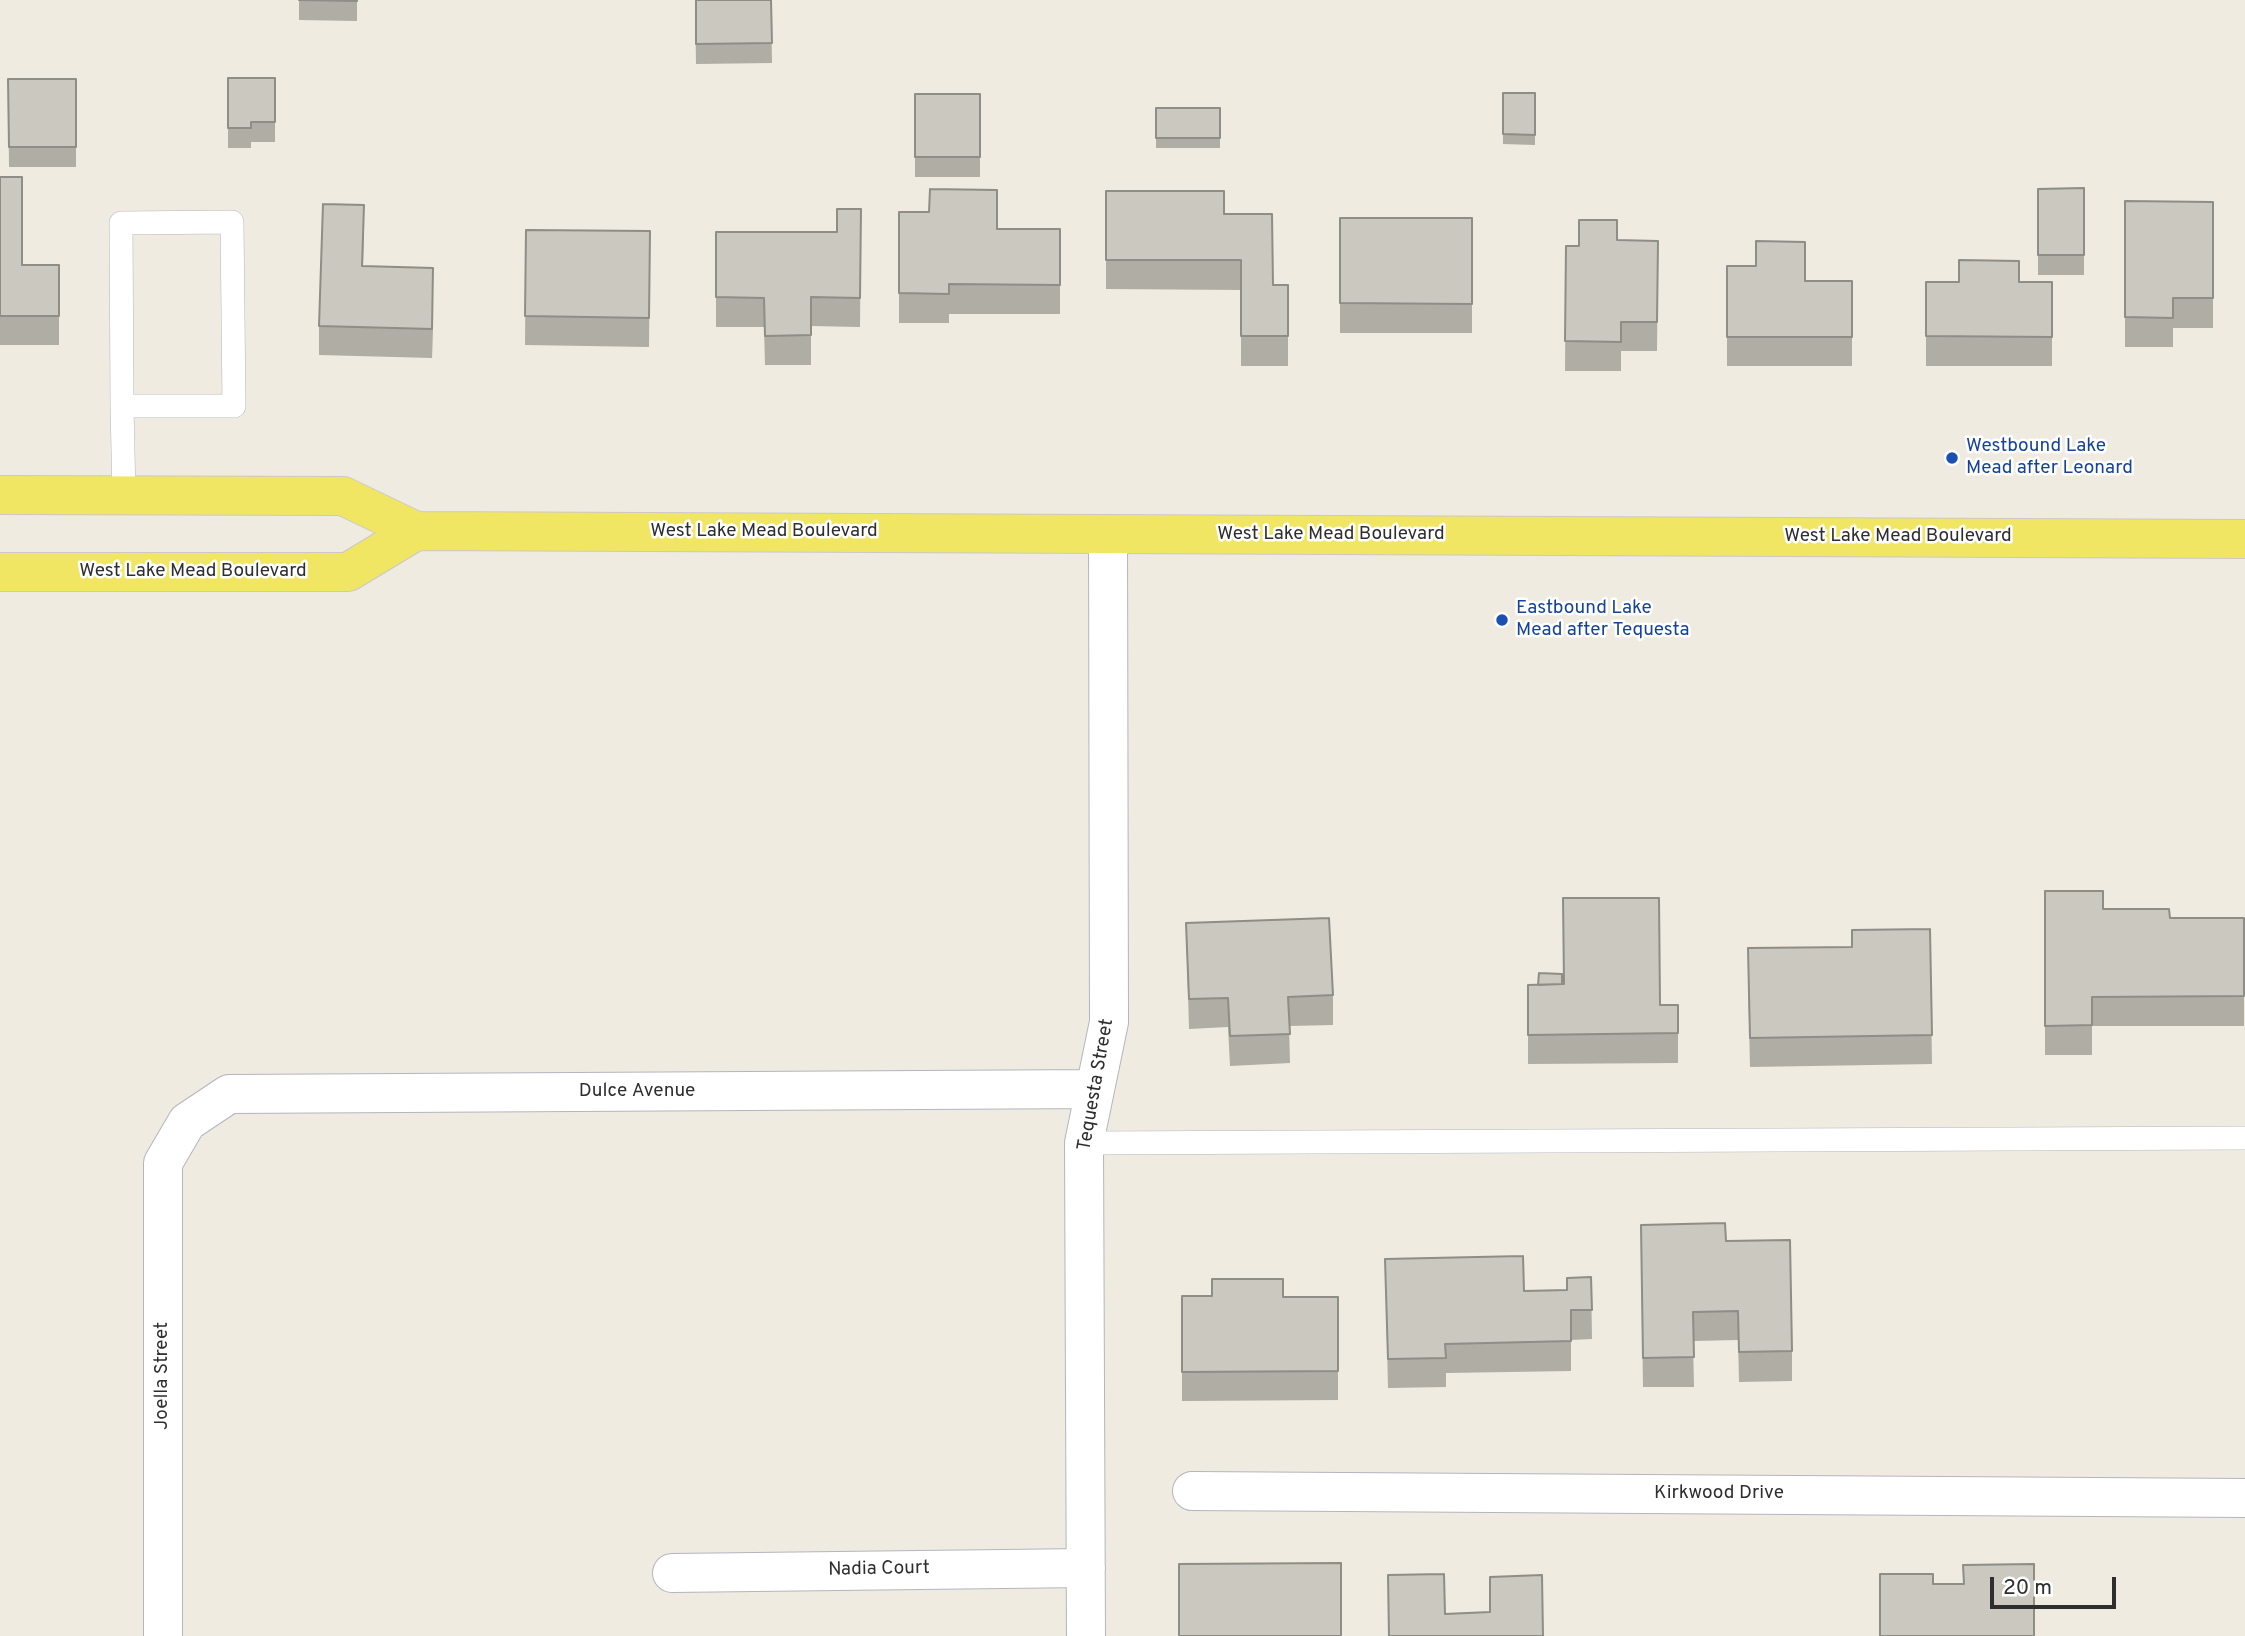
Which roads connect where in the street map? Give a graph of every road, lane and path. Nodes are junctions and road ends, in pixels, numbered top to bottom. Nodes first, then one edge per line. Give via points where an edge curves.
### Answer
1 (122, 406) junction
2 (0, 495) edge
3 (124, 496) junction
4 (416, 531) junction
5 (1108, 534) junction
6 (2245, 539) edge
7 (0, 572) edge
8 (1095, 1089) junction
9 (187, 1122) joint
10 (2245, 1138) edge
11 (1084, 1143) junction
12 (1192, 1491) dead end
13 (2245, 1498) edge
14 (1086, 1568) junction
15 (672, 1573) dead end
16 (163, 1636) edge
17 (1086, 1636) edge

1 - 1 lane via 121,223 232,222 234,406
1 - 3 lane
2 - 3 main road, West Lake Mead Boulevard
3 - 4 main road, West Lake Mead Boulevard via 343,496
4 - 5 main road, West Lake Mead Boulevard
4 - 7 main road, West Lake Mead Boulevard via 348,572
5 - 6 main road, West Lake Mead Boulevard
5 - 8 street, Tequesta Street via 1110,1022
8 - 9 street, Dulce Avenue via 229,1094
8 - 11 street, Tequesta Street
9 - 16 street, Joella Street via 163,1163
10 - 11 lane
11 - 14 street, Tequesta Street
12 - 13 street, Kirkwood Drive
14 - 15 street, Nadia Court
14 - 17 street, Tequesta Street

